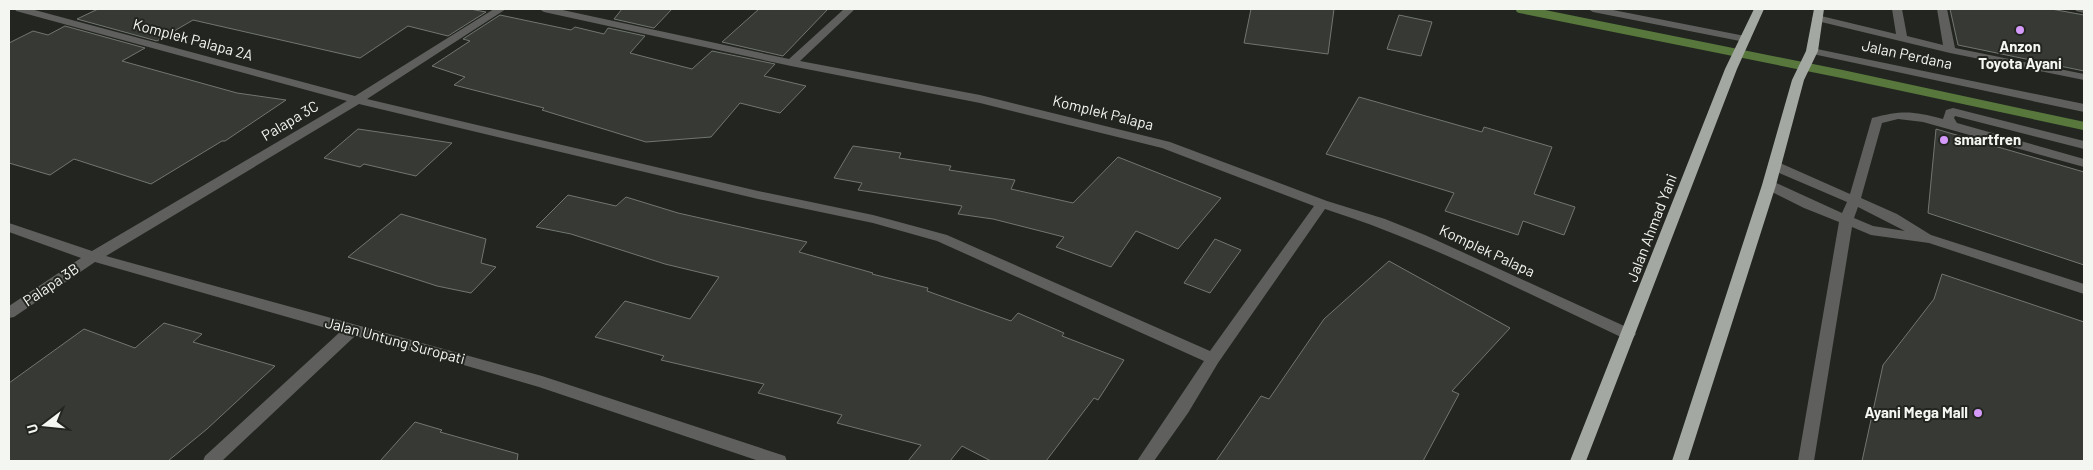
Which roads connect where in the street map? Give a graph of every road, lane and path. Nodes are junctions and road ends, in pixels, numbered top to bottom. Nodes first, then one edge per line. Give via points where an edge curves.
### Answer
1 (20, 9) edge
2 (501, 9) edge
3 (544, 9) edge
4 (850, 9) edge
5 (1593, 9) edge
6 (1759, 9) edge
7 (1897, 9) edge
8 (1942, 9) edge
9 (2080, 9) edge
10 (2084, 10) edge
11 (1818, 13) edge
12 (1902, 38) junction
13 (1744, 42) junction
14 (1950, 50) junction
15 (1811, 53) junction
16 (792, 63) junction
17 (2084, 77) edge
18 (357, 100) junction
19 (2084, 108) edge
20 (1952, 126) junction
21 (2084, 145) edge
22 (2084, 163) edge
23 (1775, 166) junction
24 (1769, 185) junction
25 (1854, 200) junction
26 (1322, 204) junction
27 (1846, 222) junction
28 (9, 227) edge
29 (1930, 239) junction
30 (93, 257) junction
31 (2084, 290) edge
32 (9, 313) edge
33 (352, 330) junction
34 (1628, 334) junction
35 (1213, 359) junction
36 (210, 461) edge
37 (779, 461) edge
38 (1145, 461) edge
39 (1578, 461) edge
40 (1680, 461) edge
41 (1806, 461) edge

1 - 18 street, Komplek Palapa 2A
2 - 18 street, Palapa 3C
3 - 16 street, Komplek Palapa
4 - 16 street
5 - 13 street
6 - 13 highway, Jalan Ahmad Yani
7 - 12 street
8 - 14 street
9 - 10 street
11 - 12 street
11 - 15 highway
12 - 14 street
13 - 34 highway, Jalan Ahmad Yani
14 - 17 street
15 - 19 street, Jalan Perdana
15 - 23 highway via 1798,80
16 - 26 street, Komplek Palapa via 980,99 1166,145
18 - 30 street, Palapa 3C
18 - 35 street, Komplek Palapa 2A via 942,238
20 - 21 street via 1948,118 1953,112
20 - 22 street
20 - 25 street via 1898,115 1876,121
23 - 24 highway
23 - 25 street
24 - 27 street
24 - 40 highway
25 - 27 street
25 - 29 street
26 - 34 street, Komplek Palapa via 1420,238
26 - 35 street
27 - 29 street via 1885,234
27 - 41 street
28 - 30 street, Jalan Untung Suropati
29 - 31 street
30 - 32 street, Palapa 3B
30 - 33 street, Jalan Untung Suropati
33 - 36 street
33 - 37 street, Jalan Untung Suropati via 542,382
34 - 39 highway, Jalan Ahmad Yani
35 - 38 street

